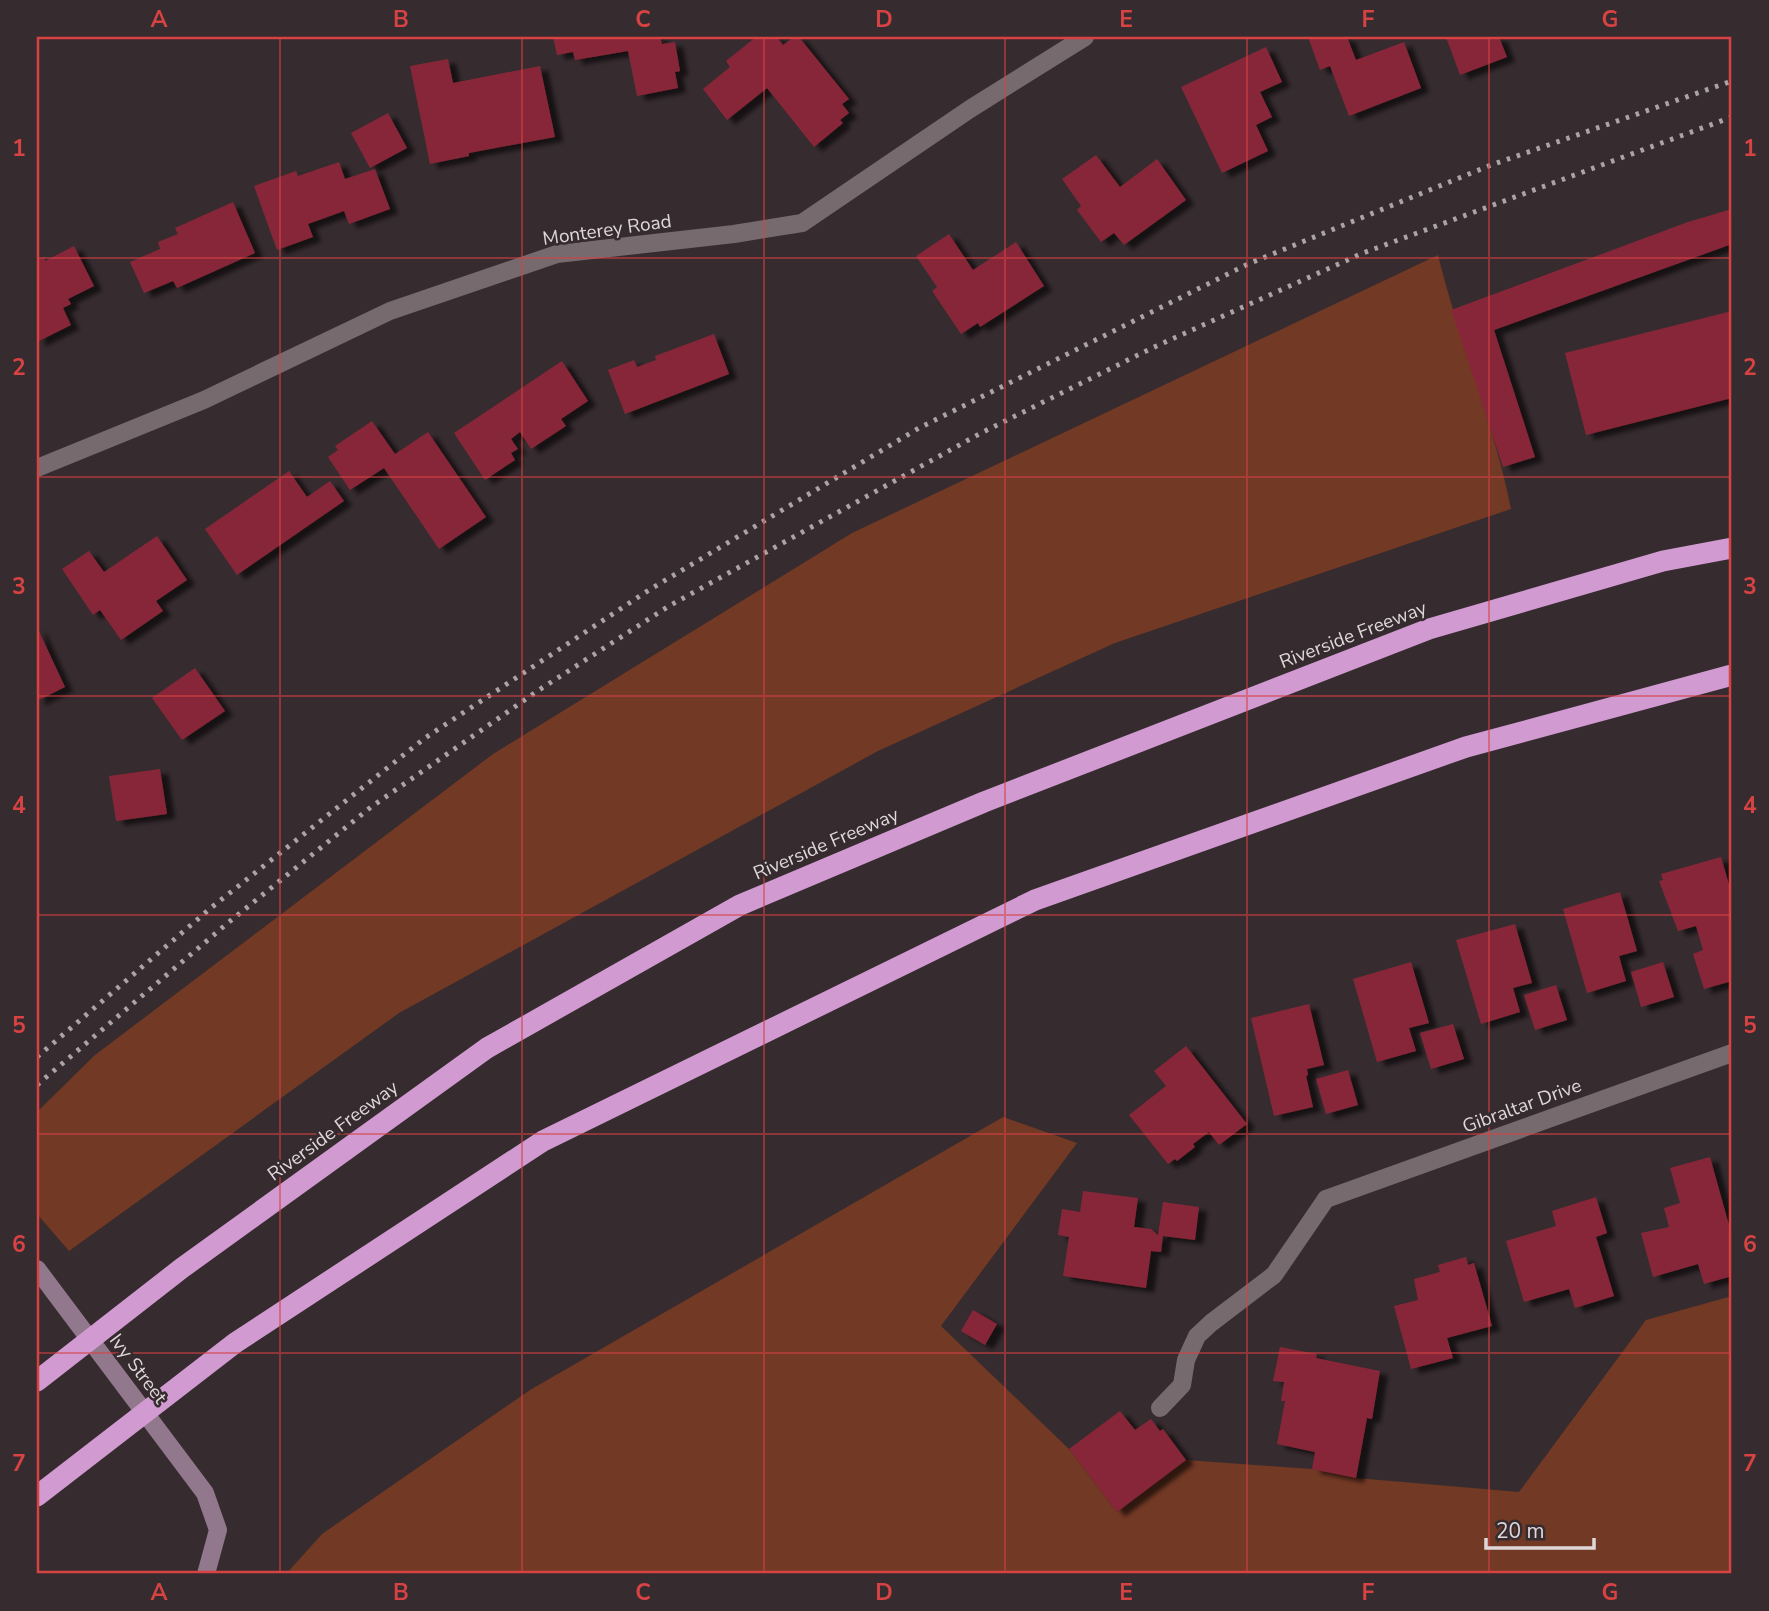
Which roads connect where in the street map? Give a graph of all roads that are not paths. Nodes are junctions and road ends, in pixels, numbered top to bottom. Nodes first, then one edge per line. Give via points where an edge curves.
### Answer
1 (1085, 37) edge
2 (37, 468) edge
3 (1732, 548) edge
4 (1732, 675) edge
5 (1732, 1053) edge
6 (38, 1272) edge
7 (37, 1381) edge
8 (1160, 1409) dead end
9 (37, 1496) edge
10 (206, 1574) edge

1 - 2 street, Monterey Road via 802,223 557,254 390,311 204,400
3 - 7 highway, Riverside Freeway via 1663,561 1429,629 984,802 740,905 487,1048 183,1268
4 - 9 highway via 1466,747 1035,900 543,1141 235,1343
5 - 8 street, Gibraltar Drive via 1326,1199 1274,1275 1197,1336 1182,1385
6 - 10 street, Ivy Street via 205,1493 218,1530

